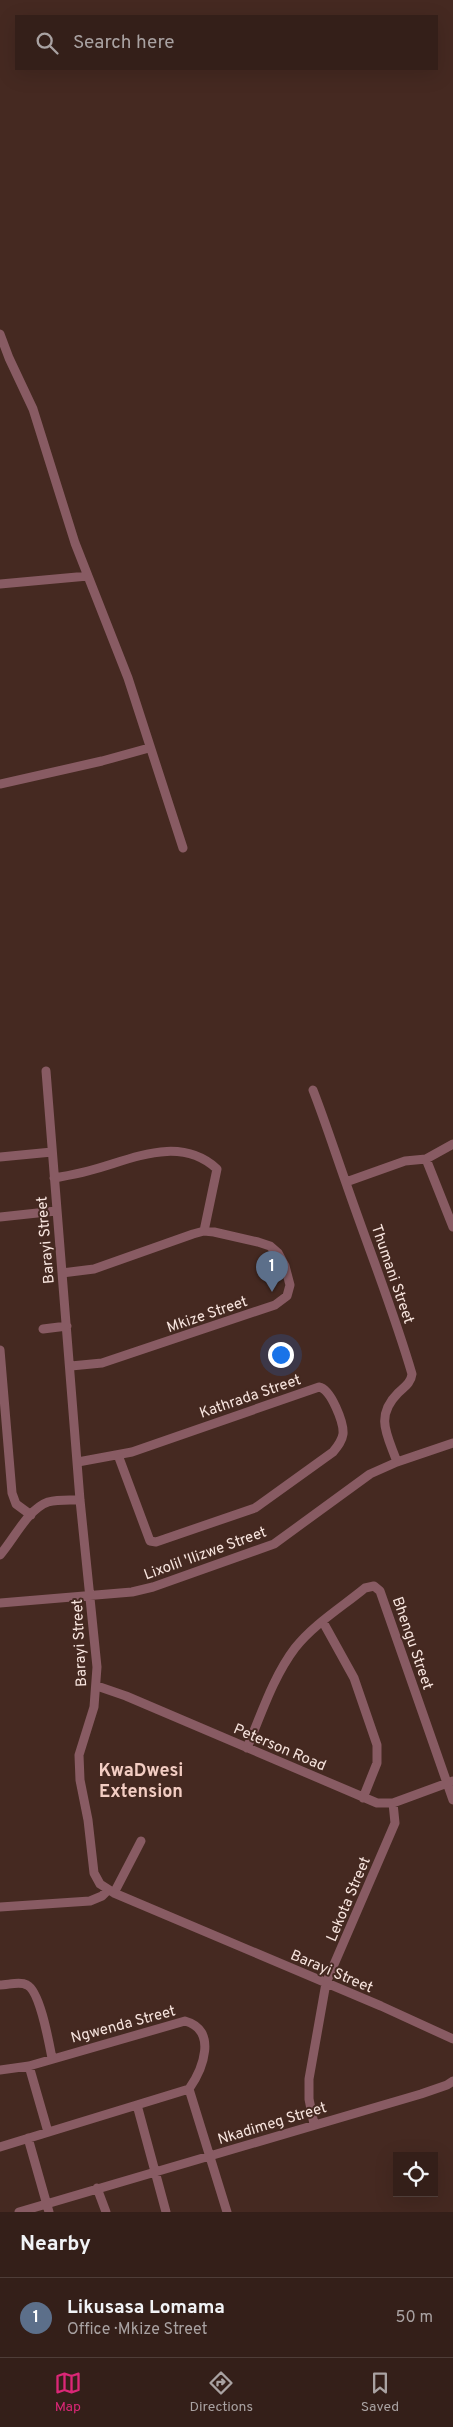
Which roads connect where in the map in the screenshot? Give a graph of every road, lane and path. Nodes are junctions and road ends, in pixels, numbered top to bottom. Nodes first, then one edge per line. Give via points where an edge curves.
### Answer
1 (0, 334) edge
2 (88, 576) junction
3 (0, 584) edge
4 (150, 748) junction
5 (0, 784) edge
6 (183, 848) dead end
7 (46, 1072) dead end
8 (312, 1090) dead end
9 (453, 1144) edge
10 (52, 1152) junction
11 (0, 1157) edge
12 (426, 1159) junction
13 (54, 1178) junction
14 (346, 1182) junction
15 (56, 1211) junction
16 (0, 1217) edge
17 (453, 1227) edge
18 (204, 1231) junction
19 (62, 1273) junction
20 (67, 1326) junction
21 (43, 1328) dead end
22 (0, 1350) edge
23 (71, 1366) junction
24 (2, 1390) edge
25 (453, 1443) edge
26 (118, 1455) junction
27 (78, 1462) junction
28 (397, 1462) junction
29 (80, 1500) junction
30 (31, 1515) junction
31 (0, 1554) edge
32 (91, 1595) junction
33 (0, 1603) edge
34 (323, 1622) junction
35 (97, 1686) junction
36 (247, 1748) junction
37 (450, 1782) edge
38 (363, 1798) junction
39 (453, 1800) edge
40 (393, 1802) junction
41 (141, 1841) dead end
42 (111, 1891) junction
43 (0, 1907) edge
44 (326, 1983) junction
45 (0, 1985) edge
46 (453, 2040) edge
47 (52, 2058) junction
48 (29, 2066) junction
49 (0, 2070) edge
50 (453, 2081) edge
51 (189, 2089) junction
52 (137, 2105) junction
53 (314, 2124) junction
54 (48, 2132) junction
55 (28, 2138) junction
56 (0, 2147) edge
57 (209, 2156) junction
58 (154, 2172) junction
59 (97, 2188) junction
60 (47, 2208) edge
61 (19, 2212) edge
62 (106, 2212) edge
63 (166, 2212) edge
64 (226, 2212) edge

1 - 2 street via 33,409
2 - 3 street
2 - 4 street via 122,661
4 - 5 street
4 - 6 street
7 - 10 street, Barayi Street
8 - 14 street, Thumani Street
9 - 12 street
10 - 11 street
10 - 13 street, Barayi Street
12 - 14 street via 405,1161
12 - 17 street
13 - 15 street, Barayi Street
13 - 18 street via 87,1172 156,1151 174,1150 197,1156 217,1169
14 - 28 street, Thumani Street via 412,1374 410,1382 390,1402 383,1421
15 - 16 street
15 - 19 street, Barayi Street
18 - 19 street via 101,1267
18 - 23 street, Mkize Street via 258,1242 275,1249 282,1257 290,1280 287,1296 275,1305 134,1354 96,1364
19 - 20 street, Barayi Street
20 - 21 street
20 - 23 street, Barayi Street
22 - 24 street
23 - 27 street, Barayi Street
24 - 30 street via 12,1493 16,1504
25 - 28 street, Lixolil 'Ilizwe Street
26 - 26 street, Kathrada Street via 319,1387 326,1390 332,1400 343,1432 334,1452 255,1508 156,1542 150,1541
26 - 27 street, Kathrada Street
27 - 29 street, Barayi Street
28 - 32 street, Lixolil 'Ilizwe Street via 363,1478 274,1544 153,1587
29 - 30 street via 51,1501
29 - 32 street, Barayi Street
30 - 31 street
32 - 33 street, Lixolil 'Ilizwe Street
32 - 35 street, Barayi Street
34 - 36 street, Bhengu Street via 303,1638 289,1656
34 - 37 street, Bhengu Street via 365,1588 377,1588
34 - 38 street via 354,1678 377,1745 376,1763
35 - 36 street, Peterson Road
35 - 42 street, Barayi Street via 79,1755 80,1780 94,1873 100,1884
36 - 38 street, Peterson Road
37 - 39 street, Bhengu Street
37 - 40 street, Peterson Road
38 - 40 street, Peterson Road via 377,1803
40 - 44 street, Lekota Street via 395,1823
41 - 42 street
42 - 43 street via 90,1901
42 - 44 street, Barayi Street
44 - 46 street, Barayi Street
44 - 53 street, Lekota Street via 309,2079
45 - 47 street via 23,1984 30,1987 36,1997
47 - 48 street, Ngwenda Street
47 - 51 street, Ngwenda Street via 185,2021 192,2023 202,2034 206,2055
48 - 49 street, Ngwenda Street
48 - 54 street
50 - 53 street, Nkadimeg Street via 421,2094
51 - 52 street
51 - 57 street
52 - 54 street
52 - 58 street
53 - 57 street, Nkadimeg Street
54 - 55 street
55 - 56 street
55 - 60 street
57 - 58 street, Nkadimeg Street
57 - 64 street
58 - 59 street, Nkadimeg Street
58 - 63 street
59 - 60 street, Nkadimeg Street
59 - 62 street
60 - 61 street, Nkadimeg Street

